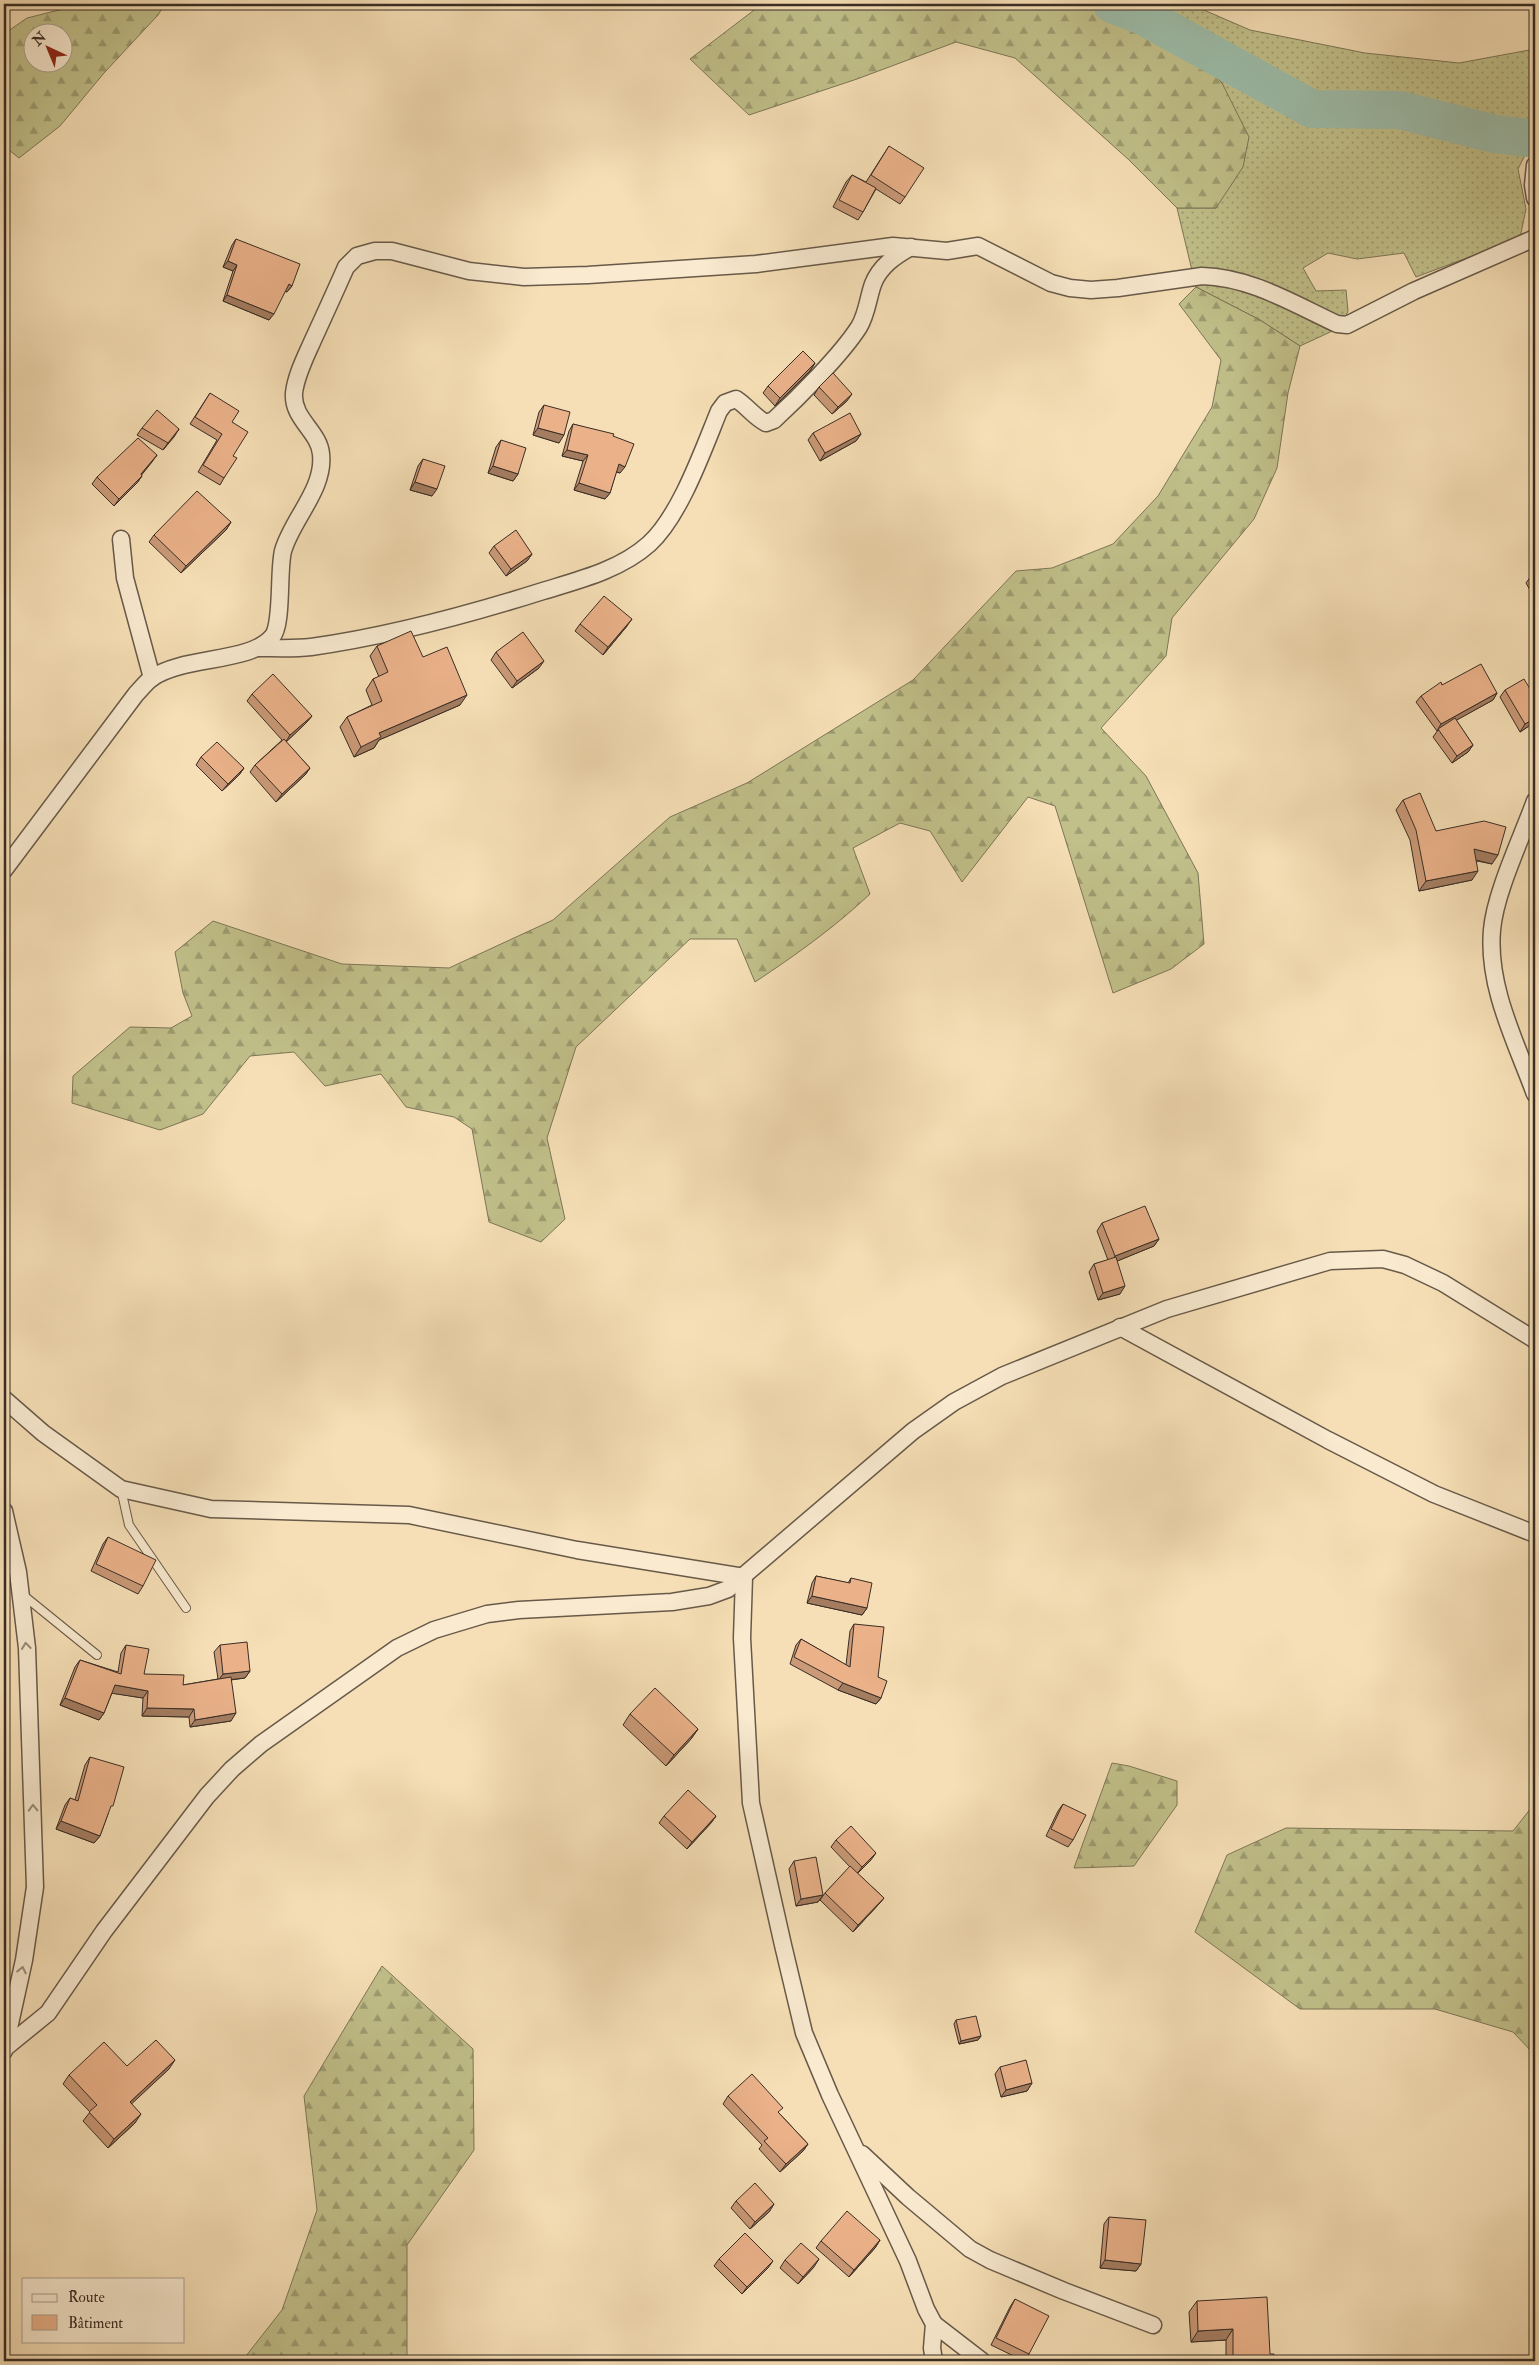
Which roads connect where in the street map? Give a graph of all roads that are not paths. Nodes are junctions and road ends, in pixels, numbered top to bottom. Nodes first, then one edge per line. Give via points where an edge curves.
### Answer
1 (1535, 165) edge
2 (1535, 198) edge
3 (1535, 238) edge
4 (911, 247) junction
5 (122, 539) dead end
6 (259, 648) junction
7 (152, 678) junction
8 (1535, 801) edge
9 (4, 870) edge
10 (1535, 1094) edge
11 (1120, 1327) junction
12 (1535, 1340) edge
13 (4, 1399) edge
14 (121, 1489) junction
15 (4, 1511) edge
16 (1535, 1534) edge
17 (744, 1577) junction
18 (19, 1592) junction
19 (186, 1608) dead end
20 (97, 1655) dead end
21 (4, 2050) edge
22 (856, 2147) junction
23 (934, 2324) junction
24 (1153, 2325) dead end
25 (934, 2361) edge
26 (982, 2361) edge

1 - 2 street
3 - 4 street via 1347,324 1337,324 1254,286 1215,276 1091,290 1052,283 978,246 947,251
4 - 6 street via 883,267 874,283 860,326 846,345 774,420 758,419 736,399 725,403 668,520 650,543 626,561 471,614 310,647
4 - 6 street via 893,246 756,264 533,277 469,270 392,251 357,256 346,267 300,370 294,394 299,416 319,446 321,464 312,493 283,551 278,623 274,634
5 - 7 street via 125,578
6 - 7 street via 170,669
7 - 9 street via 136,694
8 - 10 street via 1499,898 1492,929 1495,982
11 - 12 street via 1167,1309 1296,1270 1330,1261 1363,1258 1405,1265 1443,1283
11 - 16 street via 1434,1494
11 - 17 street via 1002,1376 954,1402 898,1444
13 - 14 street via 43,1433
14 - 17 street via 211,1509 409,1515 577,1550
14 - 19 lane via 128,1525
15 - 18 street via 18,1572
17 - 21 street via 728,1589 693,1599 487,1614 434,1630 397,1648 261,1744 232,1769 207,1796 104,1931 48,2013
17 - 22 street via 742,1638 751,1803 804,2032
18 - 20 lane
21 -> 18 street via 24,1960 35,1887 27,1648
22 - 23 street
22 - 24 street via 908,2198 970,2249 1064,2291
23 - 25 street
23 - 26 street

